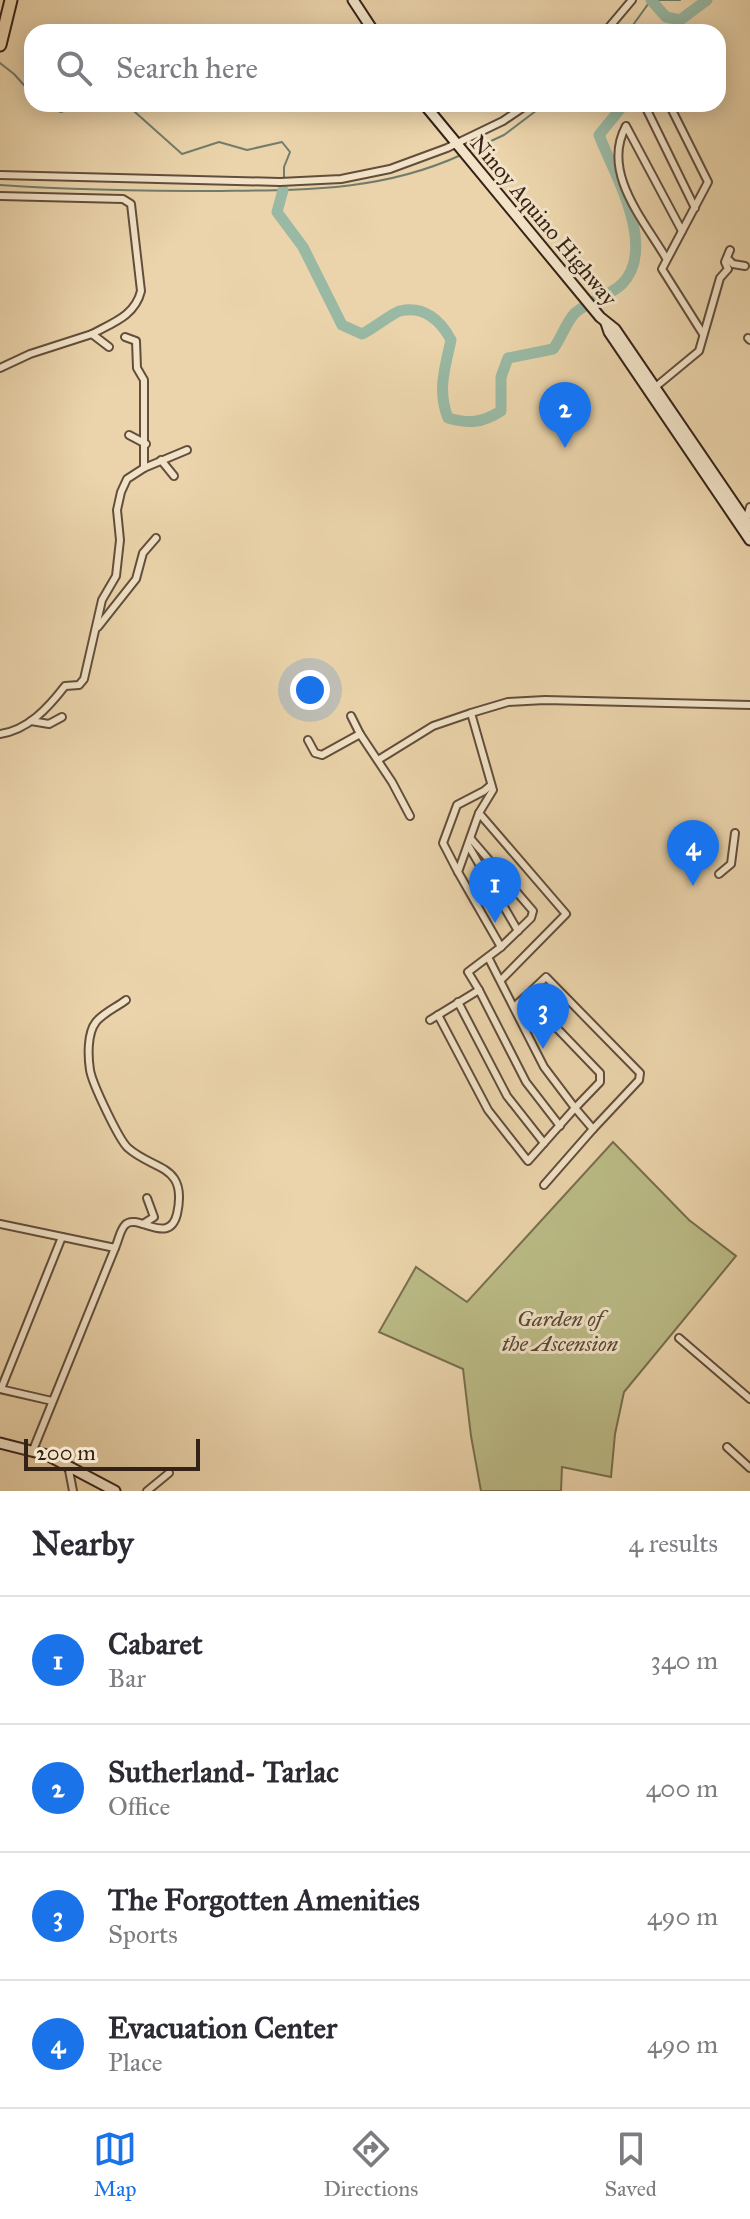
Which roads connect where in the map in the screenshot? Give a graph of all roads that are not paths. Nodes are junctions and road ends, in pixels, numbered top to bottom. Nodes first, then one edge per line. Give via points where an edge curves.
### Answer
1 (11, 0) edge
2 (353, 0) edge
3 (632, 0) edge
4 (369, 24) edge
5 (612, 24) edge
6 (0, 45) edge
7 (431, 112) edge
8 (516, 112) edge
9 (648, 112) edge
10 (673, 112) edge
11 (457, 143) junction
12 (0, 175) edge
13 (0, 196) edge
14 (695, 209) junction
15 (682, 231) junction
16 (730, 250) dead end
17 (666, 258) junction
18 (727, 258) junction
19 (745, 266) dead end
20 (92, 334) junction
21 (703, 334) junction
22 (125, 337) dead end
23 (109, 347) dead end
24 (0, 368) edge
25 (653, 389) junction
26 (129, 435) dead end
27 (146, 444) junction
28 (187, 450) dead end
29 (161, 460) junction
30 (144, 468) junction
31 (174, 476) dead end
32 (750, 507) edge
33 (748, 531) edge
34 (156, 538) dead end
35 (96, 630) junction
36 (750, 705) edge
37 (471, 713) junction
38 (351, 716) dead end
39 (62, 717) dead end
40 (31, 721) junction
41 (0, 734) edge
42 (360, 734) junction
43 (308, 740) dead end
44 (378, 760) junction
45 (491, 785) junction
46 (479, 794) junction
47 (483, 805) junction
48 (479, 813) junction
49 (410, 816) dead end
50 (735, 833) dead end
51 (470, 842) junction
52 (458, 872) junction
53 (719, 874) dead end
54 (518, 931) junction
55 (501, 947) junction
56 (489, 959) junction
57 (501, 980) junction
58 (479, 990) junction
59 (526, 996) junction
60 (126, 1000) dead end
61 (458, 1002) junction
62 (514, 1007) junction
63 (438, 1015) junction
64 (430, 1020) dead end
65 (575, 1108) junction
66 (560, 1126) junction
67 (593, 1129) junction
68 (544, 1143) junction
69 (544, 1185) dead end
70 (147, 1198) dead end
71 (0, 1224) edge
72 (143, 1224) junction
73 (62, 1237) junction
74 (115, 1248) junction
75 (679, 1338) dead end
76 (0, 1389) edge
77 (750, 1399) edge
78 (52, 1401) junction
79 (0, 1443) edge
80 (727, 1447) dead end
81 (33, 1450) junction
82 (68, 1465) junction
83 (750, 1468) edge
84 (169, 1473) dead end
85 (73, 1491) edge
86 (115, 1491) edge
87 (147, 1491) edge

1 - 6 highway
2 - 4 main road
3 - 5 street
7 - 11 main road, Ninoy Aquino Highway
8 - 11 street
9 - 14 street
10 - 14 street via 707,176 707,189
11 - 12 street via 390,169 326,180
11 - 25 main road, Ninoy Aquino Highway
13 - 20 street via 123,199 131,204 139,299 129,314
14 - 15 street
15 - 17 street
15 - 17 street via 626,126 618,169
16 - 18 street
17 - 21 street via 663,274
18 - 19 street
18 - 21 street via 728,269 720,278
20 - 23 street
20 - 24 street
21 - 25 street via 695,355
22 - 27 street via 136,341 137,368 144,380
25 - 33 main road, Ninoy Aquino Highway
26 - 27 street
27 - 30 street
28 - 29 street
29 - 30 street
29 - 31 street
30 - 35 street via 127,479 121,492 116,576 102,600
32 - 33 street
34 - 35 street via 143,553 136,579
35 - 40 street via 84,679 65,686
36 - 37 street via 545,700 508,702
37 - 44 street via 433,726
37 - 45 street
38 - 42 street
39 - 40 street via 49,724
40 - 41 street
42 - 43 street via 322,755
42 - 44 street
44 - 49 street
45 - 46 street
45 - 47 street
46 - 47 street
46 - 52 street via 457,805 443,841
47 - 48 street
48 - 51 street
48 - 57 street via 566,912
50 - 53 street via 731,864
51 - 52 street
51 - 54 street
51 - 54 street via 533,911
52 - 55 street
54 - 55 street
55 - 56 street
56 - 57 street
56 - 58 street via 468,972
57 - 62 street
58 - 61 street
58 - 66 street via 526,1082
59 - 62 street
59 - 65 street via 601,1075
59 - 67 street via 546,977 640,1073
60 - 72 street via 95,1024 90,1071 124,1143 162,1166 177,1183 172,1224 158,1229
61 - 63 street
61 - 68 street via 507,1096
62 - 65 street via 544,1067
63 - 64 street
63 - 68 street via 488,1110 525,1164
65 - 66 street
65 - 67 street
66 - 68 street
67 - 69 street
70 - 72 street via 154,1217
71 - 73 street
72 - 74 street via 126,1224
73 - 74 street
73 - 76 street
74 - 78 street
75 - 77 street
76 - 78 street
78 - 81 street
79 - 81 main road
80 - 83 street
81 - 82 main road
82 - 85 street
82 - 86 main road
84 - 87 street

